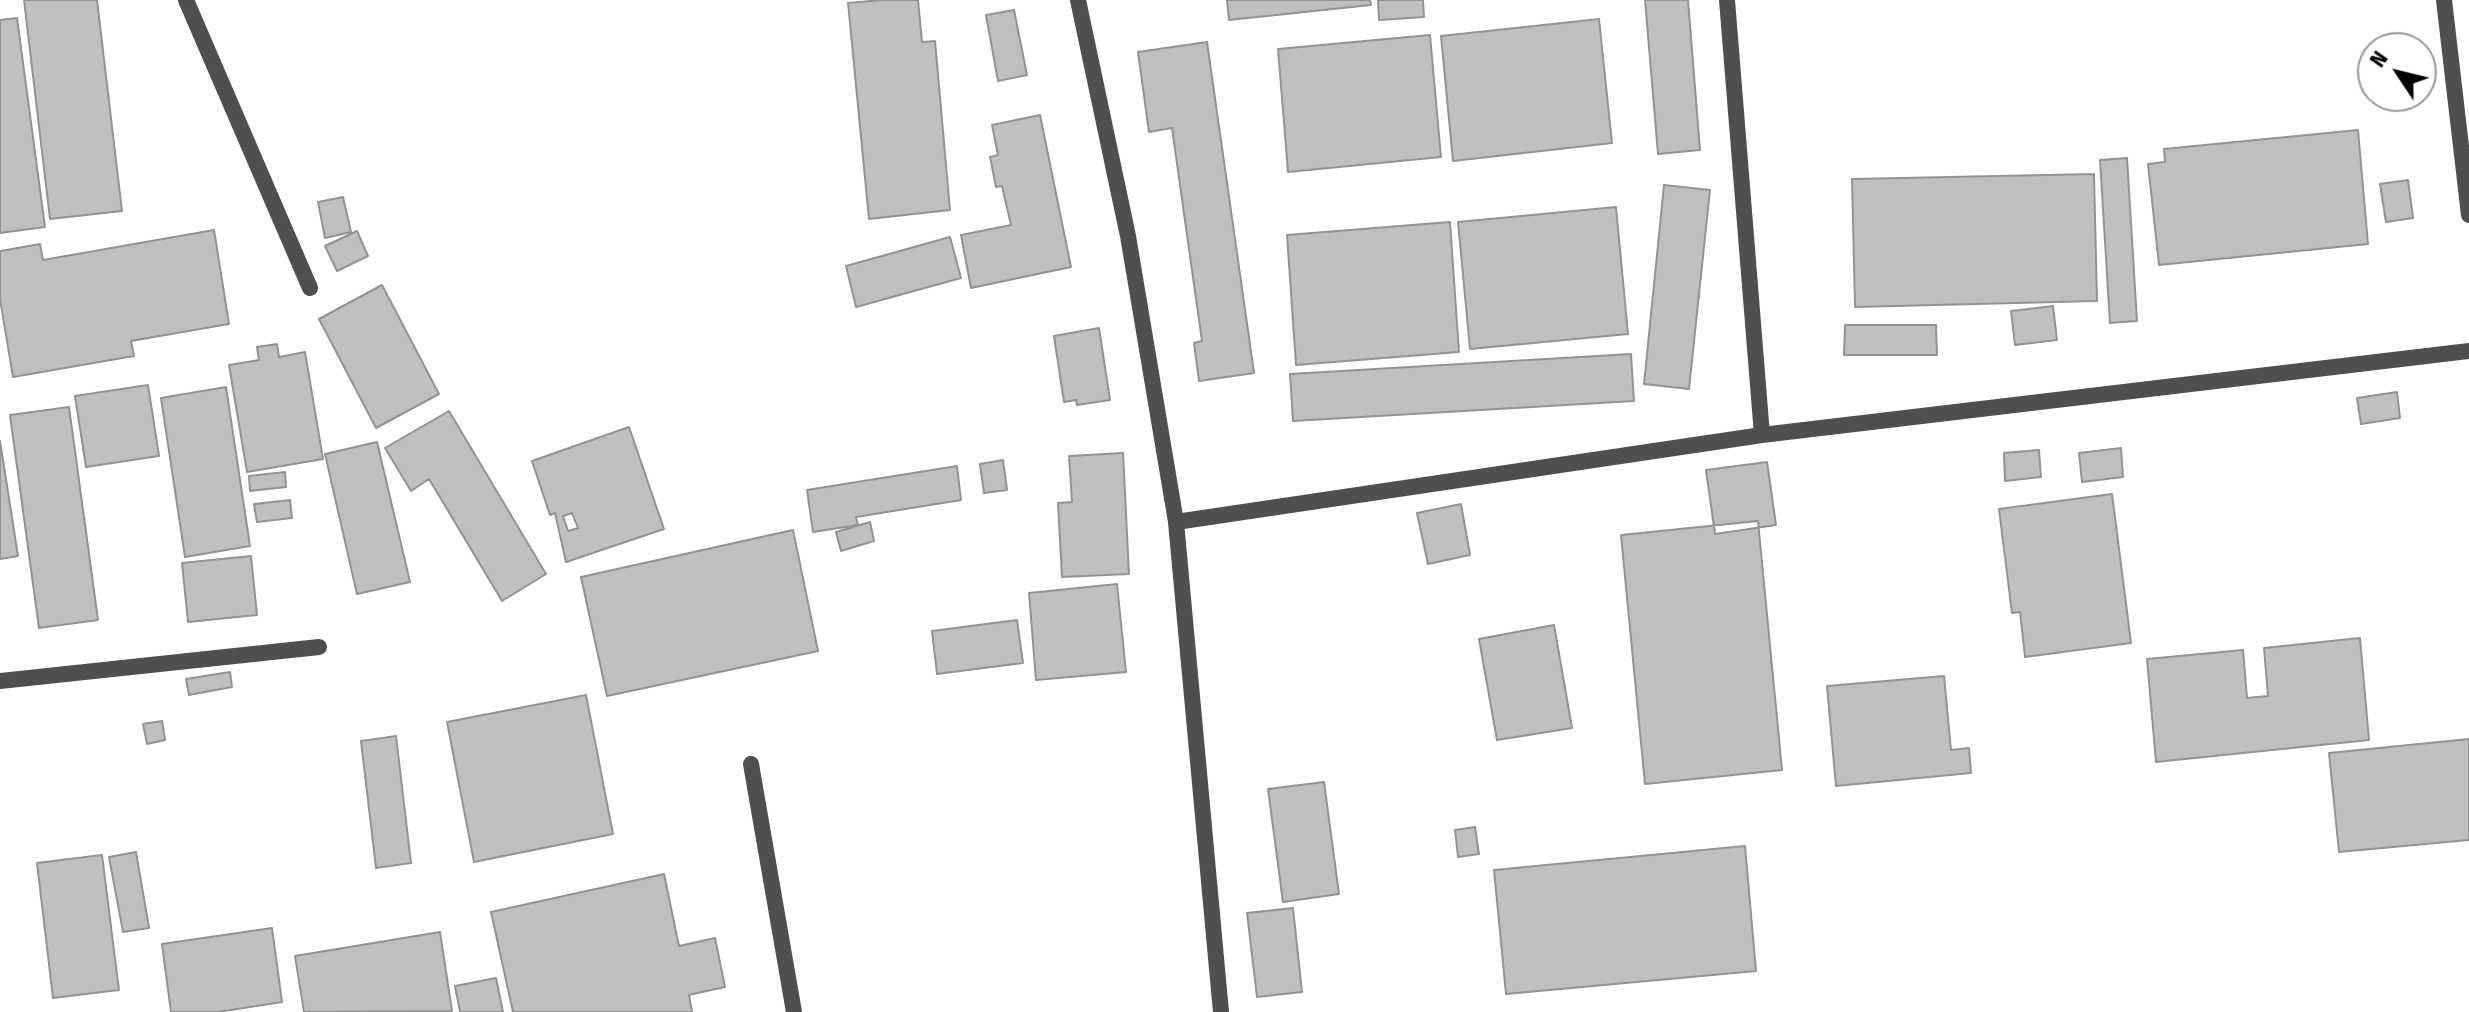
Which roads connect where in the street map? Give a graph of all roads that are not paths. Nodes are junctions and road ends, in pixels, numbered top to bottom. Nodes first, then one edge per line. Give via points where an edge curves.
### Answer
1 (1078, 0) edge
2 (1727, 0) edge
3 (2444, 0) edge
4 (192, 1) edge
5 (2469, 215) edge
6 (310, 288) dead end
7 (2469, 351) edge
8 (1762, 435) junction
9 (1176, 522) junction
10 (319, 647) dead end
11 (0, 681) edge
12 (751, 764) dead end
13 (794, 1012) edge
14 (1221, 1012) edge

1 - 9 street via 1128,236
2 - 8 street
3 - 5 street
4 - 6 street
7 - 8 street
8 - 9 street
9 - 14 street
10 - 11 street
12 - 13 street

